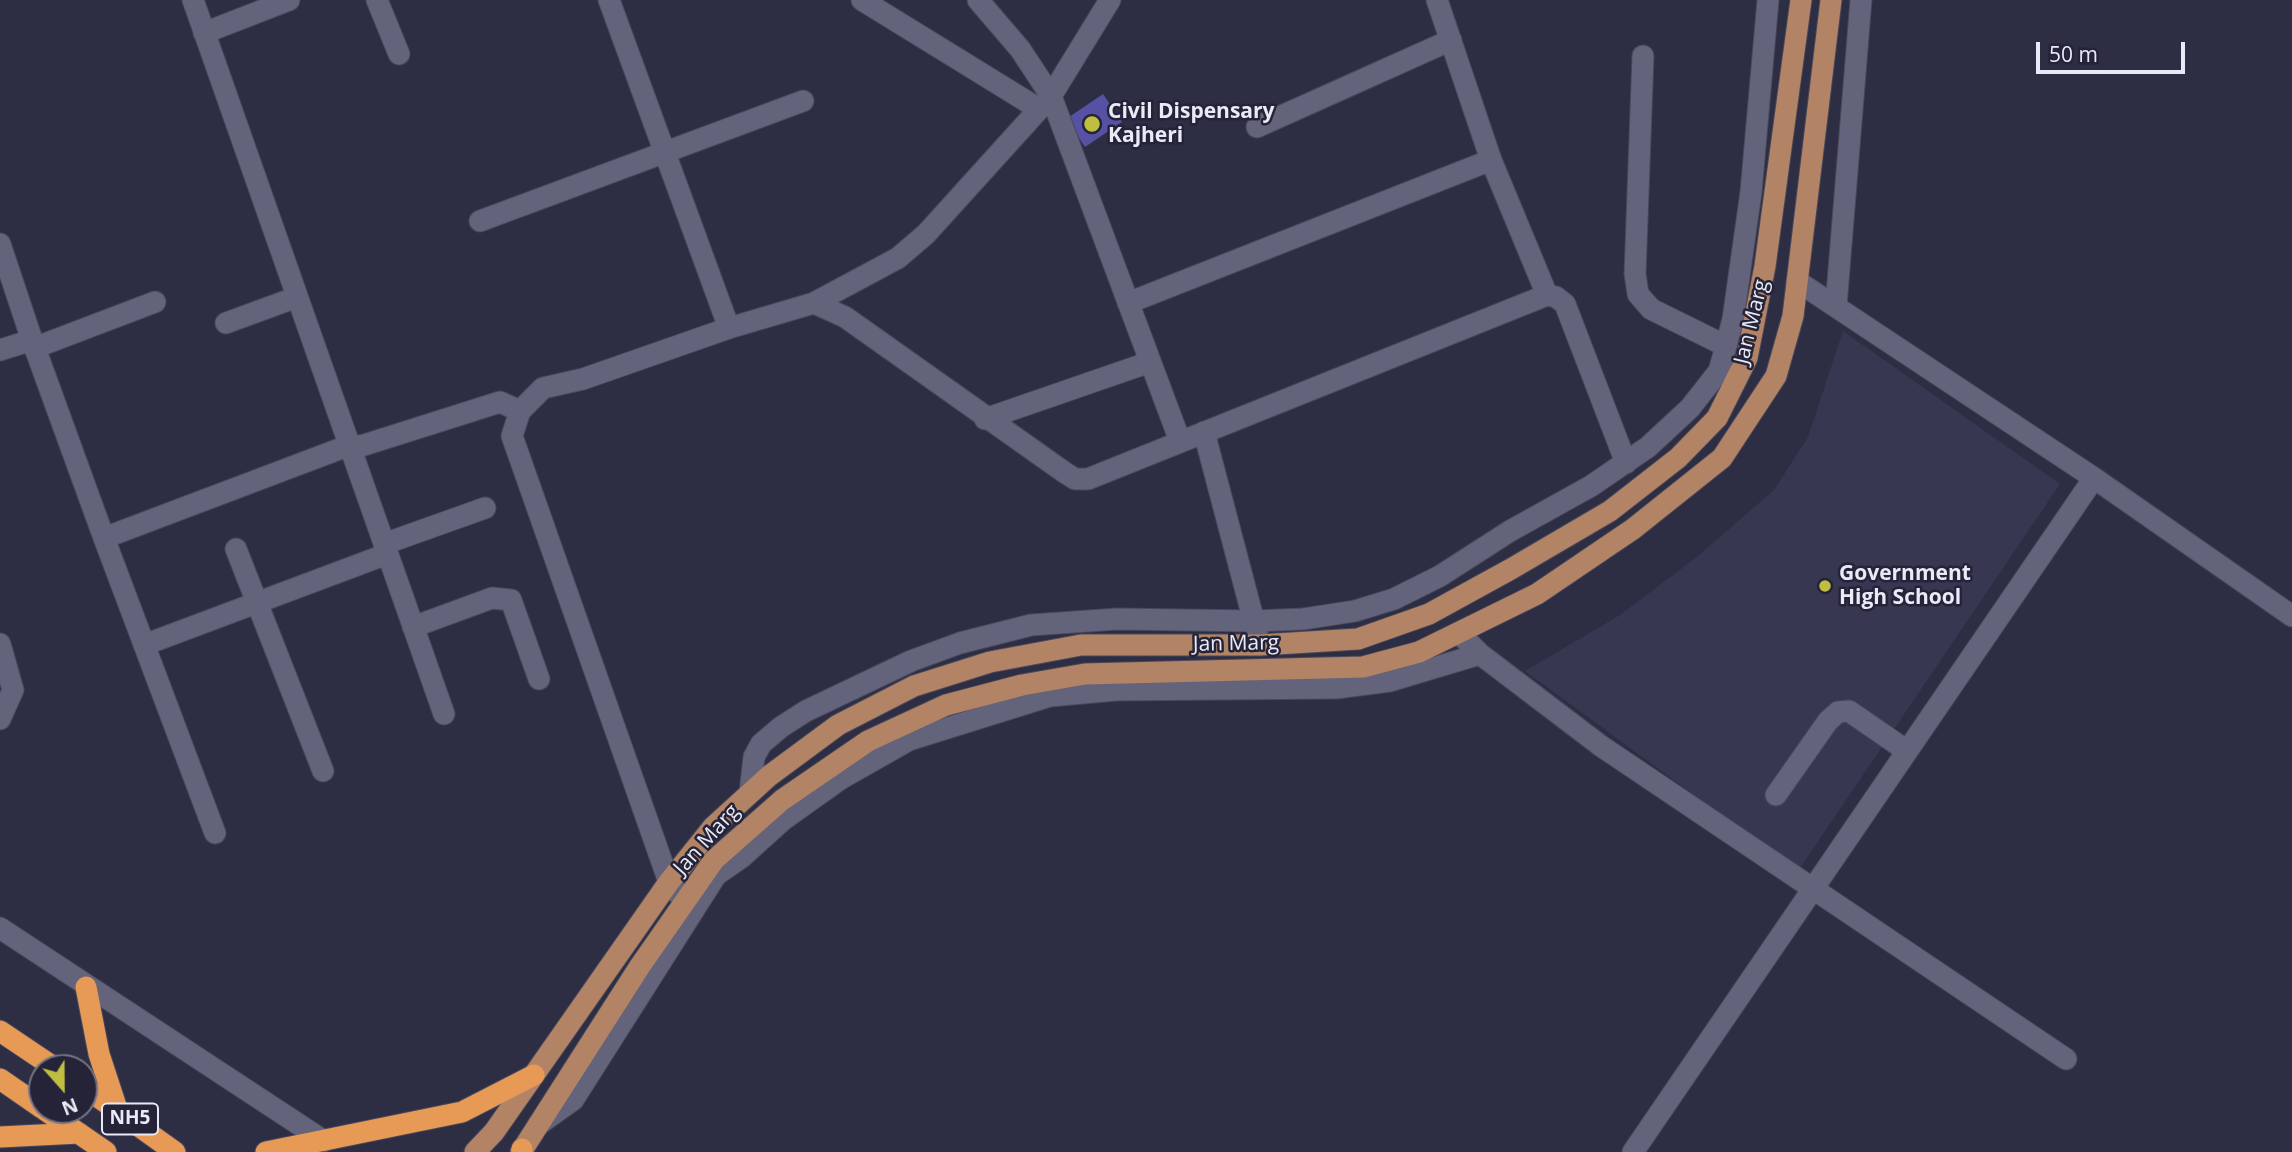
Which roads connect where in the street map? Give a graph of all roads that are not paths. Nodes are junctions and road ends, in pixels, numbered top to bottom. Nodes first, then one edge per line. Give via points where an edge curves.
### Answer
1 (193, 0) edge
2 (289, 0) edge
3 (377, 0) edge
4 (609, 0) edge
5 (862, 0) edge
6 (978, 0) edge
7 (1110, 0) edge
8 (1437, 0) edge
9 (1768, 0) edge
10 (1801, 0) edge
11 (1831, 0) edge
12 (1861, 0) edge
13 (204, 33) junction
14 (1451, 40) junction
15 (399, 54) dead end
16 (1643, 56) dead end
17 (803, 101) dead end
18 (1045, 102) junction
19 (1257, 127) dead end
20 (663, 153) junction
21 (1491, 160) junction
22 (480, 221) dead end
23 (0, 244) edge
24 (1797, 281) junction
25 (1547, 295) junction
26 (297, 297) junction
27 (155, 302) dead end
28 (814, 303) junction
29 (1128, 303) junction
30 (1836, 306) junction
31 (226, 323) dead end
32 (729, 328) junction
33 (33, 344) junction
34 (1726, 346) junction
35 (0, 351) edge
36 (1150, 362) junction
37 (520, 411) junction
38 (985, 419) junction
39 (1204, 432) junction
40 (1181, 441) junction
41 (350, 446) junction
42 (1626, 463) junction
43 (2094, 478) junction
44 (485, 508) dead end
45 (104, 538) junction
46 (236, 549) dead end
47 (386, 549) junction
48 (257, 603) junction
49 (2292, 616) edge
50 (1254, 621) junction
51 (413, 627) junction
52 (1459, 633) junction
53 (0, 645) edge
54 (144, 645) junction
55 (1260, 645) junction
56 (1480, 654) junction
57 (539, 679) dead end
58 (444, 714) dead end
59 (0, 719) edge
60 (1907, 751) junction
61 (323, 771) dead end
62 (750, 792) junction
63 (1776, 795) dead end
64 (215, 833) dead end
65 (669, 882) junction
66 (1814, 887) junction
67 (690, 905) junction
68 (0, 928) edge
69 (86, 987) junction
70 (0, 1031) edge
71 (34, 1054) edge
72 (2066, 1059) dead end
73 (534, 1075) junction
74 (0, 1079) edge
75 (98, 1096) edge
76 (28, 1098) edge
77 (117, 1109) junction
78 (66, 1124) edge
79 (79, 1133) junction
80 (0, 1137) edge
81 (324, 1141) junction
82 (521, 1151) edge
83 (106, 1152) edge
84 (175, 1152) edge
85 (266, 1152) edge
86 (475, 1152) edge
87 (1633, 1152) edge

1 - 13 street
2 - 13 street
3 - 15 street
4 - 20 street
5 - 18 street
6 - 18 street via 1020,49
7 - 18 street
8 - 14 street
9 - 34 street via 1751,192
10 - 55 main road, Jan Marg via 1759,300 1747,358 1717,418 1678,458 1610,511 1429,614 1358,639
11 - 24 main road, Jan Marg
12 - 30 street
13 - 26 street
14 - 19 street
14 - 21 street
16 - 34 street via 1638,294 1651,309
17 - 20 street
18 - 28 street via 926,234 898,258
18 - 29 street
20 - 22 street
20 - 32 street
21 - 25 street
21 - 29 street
23 - 33 street
24 - 30 street
24 - 52 main road, Jan Marg via 1793,316 1776,376 1722,458 1633,529 1537,594
25 - 39 street
25 - 42 street via 1566,304
26 - 31 street
26 - 41 street
27 - 33 street
28 - 32 street
28 - 38 street via 845,317
29 - 36 street
30 - 43 street
32 - 37 street via 583,379 543,388
33 - 35 street
33 - 45 street
34 - 42 street via 1719,371 1690,408
36 - 38 street
36 - 40 street
37 - 41 street via 500,402
37 - 65 street via 512,436
38 - 40 street via 1076,479 1088,479
39 - 40 street
39 - 50 street
41 - 45 street
41 - 47 street
42 - 50 street via 1394,599 1355,611
43 - 49 street
43 - 60 street
44 - 47 street
45 - 54 street
46 - 48 street
47 - 48 street
47 - 51 street
48 - 54 street
48 - 61 street
50 - 55 street
50 - 62 street via 1117,619 1031,625 960,643 860,684 781,727 754,757
51 - 57 street via 492,598 511,600
51 - 58 street
52 - 56 street
52 - 67 main road, Jan Marg via 1419,652 1363,667 1085,674 946,705 868,741 782,800 714,860
53 - 59 street via 13,690
54 - 64 street
55 - 62 main road, Jan Marg via 1081,645 990,662 914,686 838,724
56 - 66 street via 1724,832
56 - 67 street via 1390,681 1336,688 1116,690 1050,696 974,718 909,740 842,778 716,875
60 - 63 street via 1849,711 1838,712
60 - 66 street
62 - 65 main road, Jan Marg via 713,827
65 - 67 street
65 - 73 main road, Jan Marg
66 - 72 street
66 - 87 street
67 - 82 main road, Jan Marg
68 - 69 street
69 - 77 highway via 99,1054
69 - 81 street
70 - 71 highway
73 - 81 highway via 462,1112
73 - 86 main road, Jan Marg
74 - 76 highway, NH5
75 - 77 highway, NH5 / NH5
77 - 84 highway, NH5 / NH5
78 - 79 highway, NH5
79 - 80 highway
79 - 83 highway, NH5
81 - 85 highway

